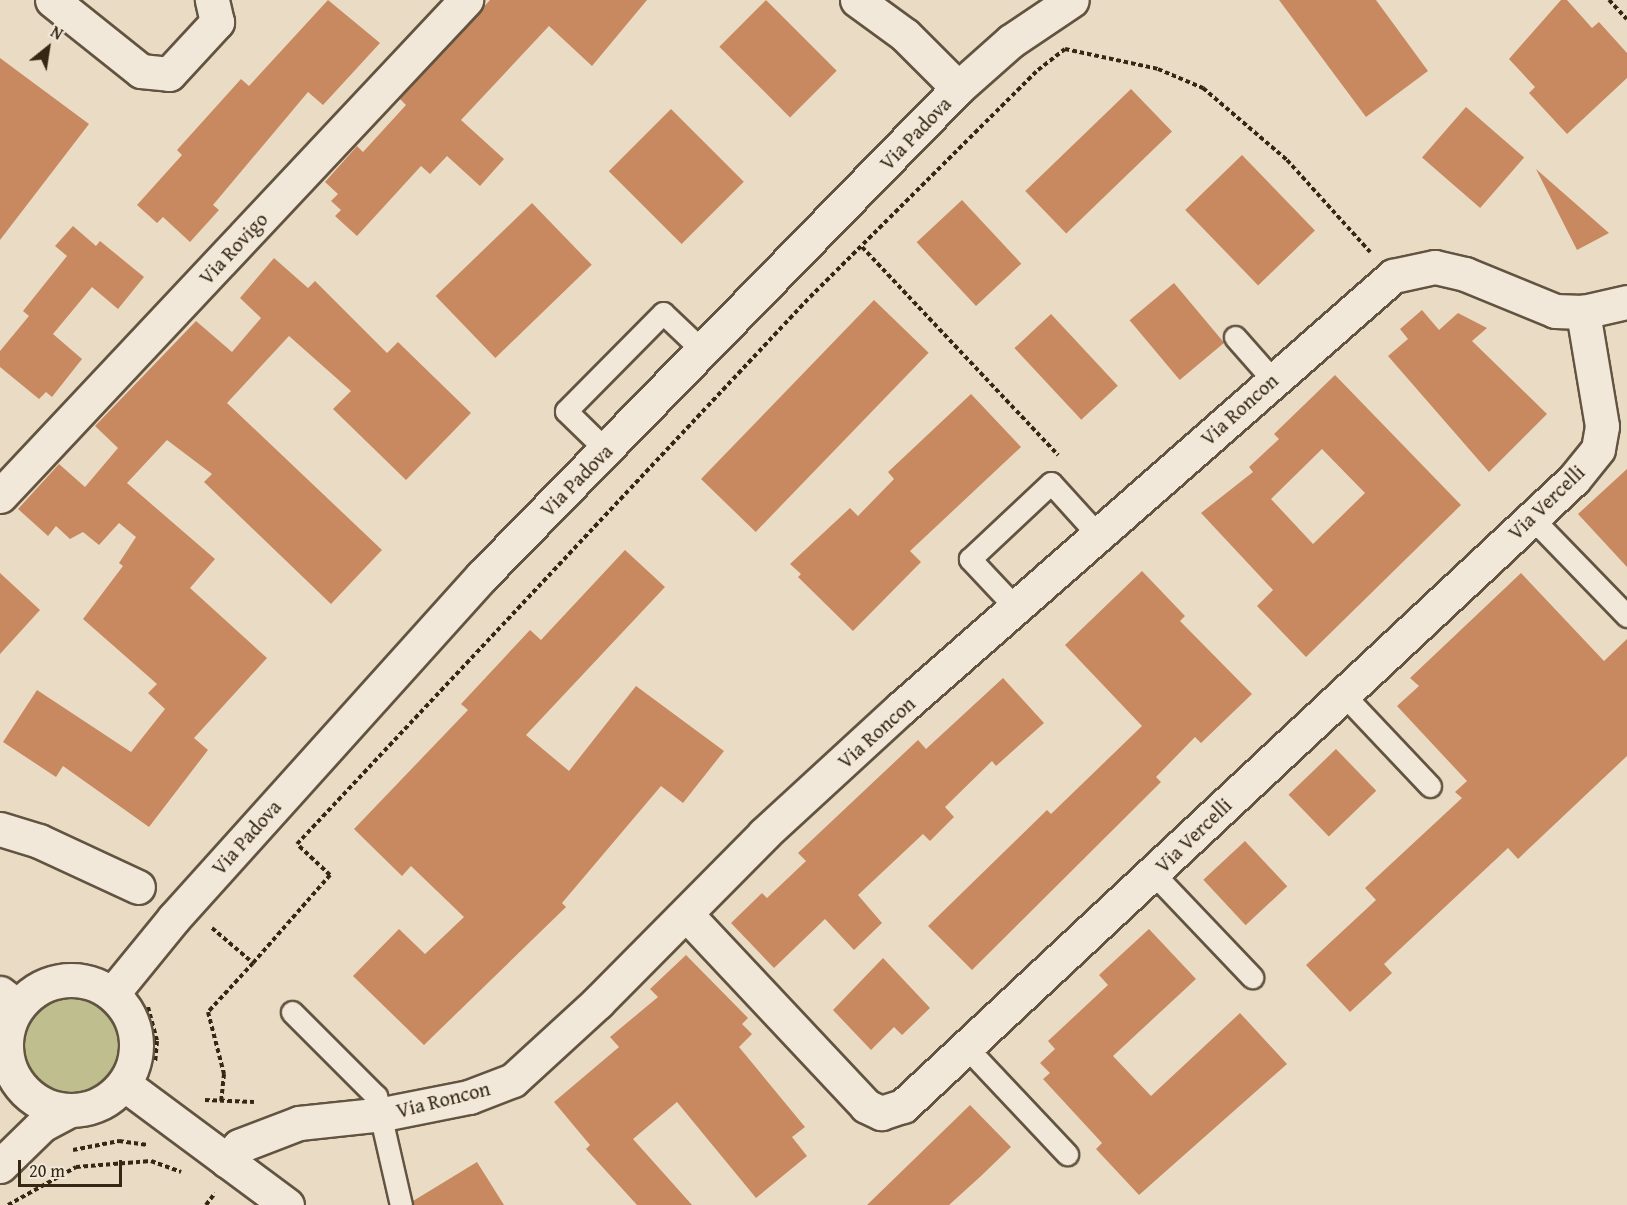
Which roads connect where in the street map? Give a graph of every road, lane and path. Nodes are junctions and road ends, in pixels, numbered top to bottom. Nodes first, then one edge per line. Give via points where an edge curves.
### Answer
1 (52, 0) edge
2 (212, 0) edge
3 (466, 0) edge
4 (857, 0) edge
5 (1072, 0) edge
6 (1610, 0) edge
7 (1627, 19) edge
8 (1011, 41) junction
9 (1038, 70) junction
10 (958, 88) junction
11 (862, 247) junction
12 (1379, 261) dead end
13 (1627, 302) edge
14 (1583, 312) junction
15 (1235, 337) dead end
16 (703, 351) junction
17 (1272, 379) junction
18 (606, 450) junction
19 (1067, 464) dead end
20 (0, 496) edge
21 (1531, 517) junction
22 (1099, 536) junction
23 (1017, 609) junction
24 (1627, 616) edge
25 (1342, 693) junction
26 (1430, 786) dead end
27 (0, 830) edge
28 (1154, 873) junction
29 (138, 887) dead end
30 (686, 914) junction
31 (211, 927) dead end
32 (253, 963) junction
33 (1252, 977) dead end
34 (112, 994) junction
35 (9, 999) edge
36 (149, 1003) dead end
37 (292, 1012) dead end
38 (967, 1048) junction
39 (3, 1066) edge
40 (154, 1070) dead end
41 (124, 1084) junction
42 (221, 1101) dead end
43 (70, 1110) junction
44 (383, 1114) junction
45 (64, 1154) dead end
46 (1067, 1154) dead end
47 (151, 1161) junction
48 (0, 1166) edge
49 (218, 1173) junction
50 (192, 1177) dead end
51 (13, 1196) dead end
52 (7, 1205) edge
53 (206, 1205) edge
54 (287, 1205) edge
55 (401, 1205) edge

1 - 2 street via 141,71 169,74 217,22
3 - 20 street, Via Rovigo
4 - 10 street via 905,35
5 - 8 street, Via Padova
6 - 7 path
8 - 9 path
8 - 10 street, Via Padova
9 - 11 path
9 - 12 path via 1065,49 1158,69 1203,88 1287,160
10 - 16 street, Via Padova
11 - 19 path
11 - 32 path via 297,844 330,875
13 - 14 street, Via Roncon
14 - 17 street, Via Roncon via 1527,302 1465,274 1435,267 1404,272 1376,289
14 - 21 street, Via Vercelli via 1601,408 1598,449 1574,479
15 - 17 lane
16 - 18 street, Via Padova
16 - 18 lane via 663,313 566,411
17 - 22 street, Via Roncon
18 - 34 street, Via Padova via 358,709
21 - 24 lane
21 - 25 street, Via Vercelli
22 - 23 street, Via Roncon
22 - 23 lane via 1051,483 970,559
23 - 30 street, Via Roncon via 764,834
25 - 26 lane
25 - 28 street, Via Vercelli
27 - 29 street via 39,841
28 - 33 lane
28 - 38 street, Via Vercelli
30 - 38 street, Via Vercelli via 866,1106 881,1113 903,1106
30 - 44 street, Via Roncon via 513,1080 469,1097
31 - 32 path
32 - 42 path via 208,1012 224,1074
34 - 35 street via 88,982 62,980
34 - 41 street via 132,1021 136,1037 136,1054
35 - 39 street
36 - 40 path via 157,1041
37 - 44 lane via 376,1096
38 - 46 lane
39 - 43 street via 29,1096
41 - 43 street via 99,1104
41 - 49 street
43 - 48 street via 42,1125
44 - 49 street, Via Roncon via 299,1123 239,1146
44 - 55 lane
45 - 47 path via 86,1144 119,1141 154,1146
47 - 50 path
47 - 52 path via 76,1167
49 - 53 path via 218,1190
49 - 54 street
51 - 52 path

